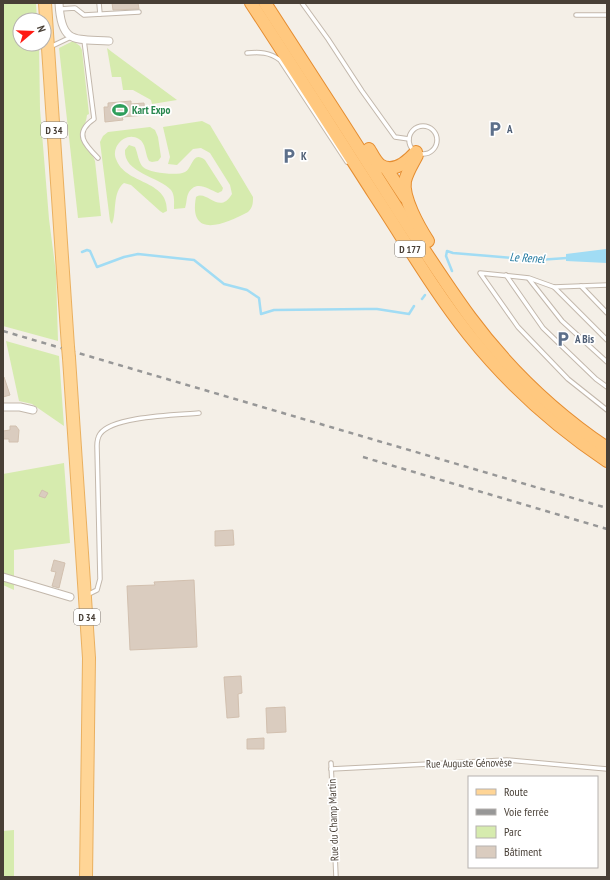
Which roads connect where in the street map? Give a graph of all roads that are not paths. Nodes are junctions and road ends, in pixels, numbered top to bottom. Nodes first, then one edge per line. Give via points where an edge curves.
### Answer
1 (99, 3) edge
2 (251, 3) edge
3 (266, 3) edge
4 (302, 3) edge
5 (59, 6) edge
6 (139, 12) dead end
7 (100, 14) junction
8 (576, 15) dead end
9 (607, 15) edge
10 (71, 37) junction
11 (84, 40) junction
12 (109, 41) dead end
13 (52, 46) edge
14 (47, 52) edge
15 (247, 53) dead end
16 (408, 139) junction
17 (417, 153) junction
18 (98, 158) dead end
19 (350, 166) dead end
20 (386, 168) junction
21 (355, 173) dead end
22 (408, 201) junction
23 (397, 228) junction
24 (506, 275) junction
25 (529, 278) junction
26 (605, 285) edge
27 (581, 286) junction
28 (554, 287) junction
29 (607, 288) edge
30 (607, 313) edge
31 (607, 340) edge
32 (489, 341) junction
33 (607, 362) edge
34 (607, 387) edge
35 (3, 407) edge
36 (33, 410) dead end
37 (607, 410) edge
38 (199, 413) dead end
39 (607, 448) edge
40 (607, 461) edge
41 (3, 577) edge
42 (86, 595) junction
43 (70, 597) dead end
44 (331, 763) dead end
45 (331, 769) junction
46 (607, 769) edge
47 (86, 877) edge
48 (336, 877) edge

1 - 7 lane
2 - 23 highway, D 177
3 - 20 highway via 378,163
3 - 32 highway, D 177 via 445,281
4 - 16 lane via 395,137
5 - 7 lane via 75,8 84,15
5 - 10 street via 61,23
6 - 7 lane
8 - 9 lane
10 - 11 street
10 - 13 lane
11 - 12 street
11 - 18 lane via 94,119 85,127 83,139
14 - 42 main road, D 34
15 - 19 lane via 265,52 280,60
16 - 17 lane via 410,146
16 - 17 lane via 412,131 419,126 427,126 434,130 436,146 426,154
17 - 20 highway via 398,166
17 - 22 highway via 405,182
20 - 22 highway
21 - 23 lane
22 - 32 highway via 422,232
23 - 40 highway, D 177 via 469,335 488,357 554,422
24 - 25 lane
24 - 34 lane via 543,328 596,380
24 - 37 lane via 480,273 518,328 568,379
25 - 28 lane
25 - 33 lane via 562,321
26 - 27 lane
26 - 29 lane
27 - 28 lane
27 - 30 lane
28 - 31 lane
32 - 39 highway, D 177 via 541,395
35 - 36 street
38 - 42 lane via 137,419 109,427 100,433 97,446 100,579 97,590
41 - 43 street
42 - 47 main road, D 34 via 89,658
44 - 45 lane, Rue du Champ Martin
45 - 46 lane, Rue Auguste Génovèse via 507,760
45 - 48 lane, Rue du Champ Martin

